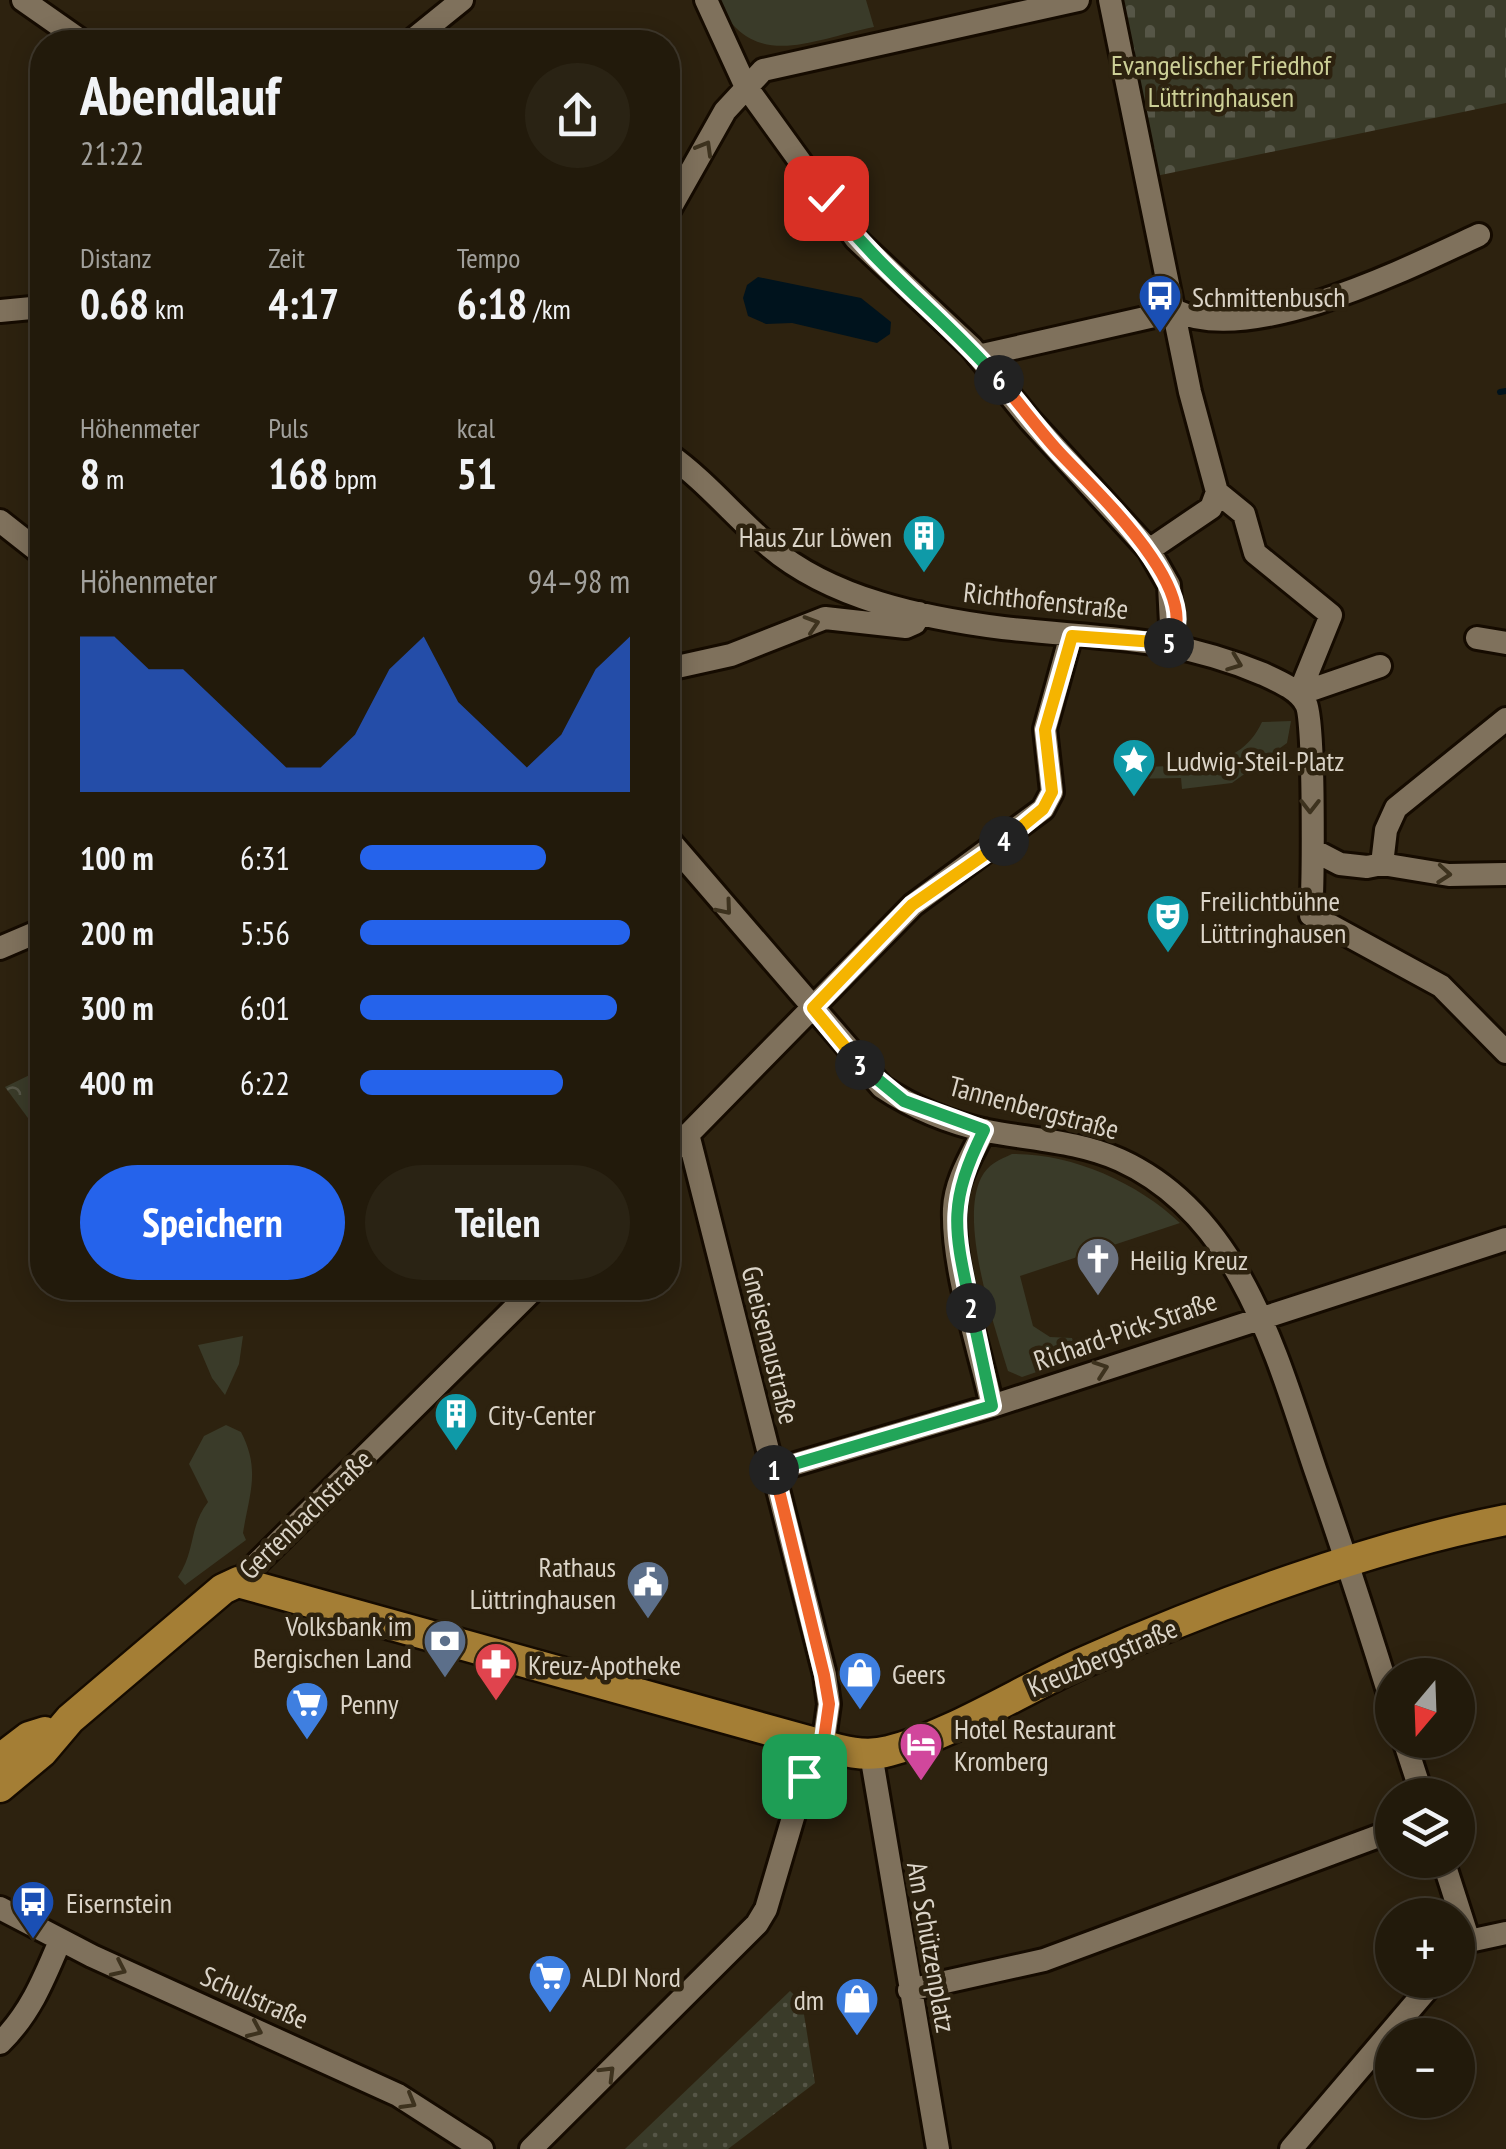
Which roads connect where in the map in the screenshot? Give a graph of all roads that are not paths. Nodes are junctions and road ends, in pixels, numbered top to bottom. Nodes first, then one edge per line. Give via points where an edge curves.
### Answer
1 (24, 0) edge
2 (462, 0) edge
3 (706, 0) edge
4 (1078, 0) edge
5 (1110, 0) edge
6 (66, 30) edge
7 (425, 30) edge
8 (744, 85) junction
9 (680, 192) edge
10 (1479, 234) dead end
11 (30, 308) edge
12 (0, 311) edge
13 (1166, 313) junction
14 (978, 356) junction
15 (680, 464) edge
16 (1218, 492) junction
17 (0, 521) edge
18 (30, 545) edge
19 (1148, 550) junction
20 (919, 613) junction
21 (1072, 636) junction
22 (1477, 638) dead end
23 (1172, 643) junction
24 (1506, 643) edge
25 (680, 666) edge
26 (1380, 666) dead end
27 (1299, 694) junction
28 (1506, 719) edge
29 (1315, 851) junction
30 (680, 852) edge
31 (1382, 864) junction
32 (1506, 874) edge
33 (30, 935) edge
34 (0, 948) edge
35 (813, 1008) junction
36 (1506, 1052) edge
37 (984, 1130) junction
38 (688, 1134) junction
39 (680, 1142) edge
40 (1506, 1239) edge
41 (524, 1300) edge
42 (1263, 1317) junction
43 (992, 1406) junction
44 (772, 1471) junction
45 (1506, 1520) edge
46 (1348, 1564) junction
47 (238, 1582) junction
48 (1378, 1658) edge
49 (62, 1727) junction
50 (819, 1745) junction
51 (871, 1754) junction
52 (0, 1758) edge
53 (0, 1786) edge
54 (1375, 1837) edge
55 (0, 1908) edge
56 (1506, 1932) edge
57 (60, 1941) junction
58 (1475, 1943) edge
59 (909, 1990) junction
60 (1420, 1998) edge
61 (0, 2043) edge
62 (482, 2149) edge
63 (531, 2149) edge
64 (938, 2149) edge
65 (1291, 2149) edge

1 - 6 street
2 - 7 street
3 - 8 street
4 - 8 street via 763,70
5 - 13 street
9 -> 8 street
8 - 14 street via 856,239
10 - 13 street via 1302,310 1196,320
11 - 12 street
13 - 14 street
13 - 16 street
14 - 19 street
15 - 20 street, Richthofenstraße via 801,567
16 - 19 street via 1211,508
16 - 27 street via 1244,514 1256,552 1331,615
17 - 18 street
19 - 23 street via 1169,585
20 - 21 street, Richthofenstraße
25 -> 20 street via 825,618 906,627
21 - 23 street, Richthofenstraße
21 - 35 street via 1045,730 1052,792 1043,809 912,905
22 - 24 street
23 -> 27 street, Richthofenstraße via 1230,660
26 - 27 street
27 -> 29 street via 1310,713
28 - 31 street via 1396,808
29 - 31 street via 1340,864
29 - 36 street via 1311,916 1441,986
30 -> 35 street, Tannenbergstraße
31 -> 32 street via 1449,875
33 - 34 street
35 - 37 street, Tannenbergstraße via 882,1087
35 - 38 street
37 - 42 street, Tannenbergstraße via 1078,1145 1168,1187 1205,1224
37 - 43 street via 954,1207
38 - 39 street
38 - 44 street, Gneisenaustraße
40 - 42 street, Richard-Pick-Straße
41 - 47 street, Gertenbachstraße
43 -> 42 street, Richard-Pick-Straße
42 - 46 street, Tannenbergstraße
43 - 44 street, Richard-Pick-Straße
44 - 50 street, Gneisenaustraße via 829,1704
45 - 46 main road, Kreuzbergstraße via 1434,1534
46 - 48 street, Tannenbergstraße
46 - 51 main road, Kreuzbergstraße via 1124,1644 916,1742
47 - 49 main road, Gertenbachstraße
47 - 50 main road, Kreuzbergstraße
49 - 52 main road, Gertenbachstraße via 29,1737
49 - 53 main road, Gertenbachstraße
50 - 51 main road, Kreuzbergstraße
63 -> 50 street, Gneisenaustraße via 757,1924
51 - 59 street, Am Schützenplatz
54 - 59 street via 1044,1960
55 - 57 street, Schulstraße
56 - 58 street
57 - 61 street via 35,1999
57 -> 62 street, Schulstraße via 398,2095
59 - 64 street, Am Schützenplatz
60 - 65 street

